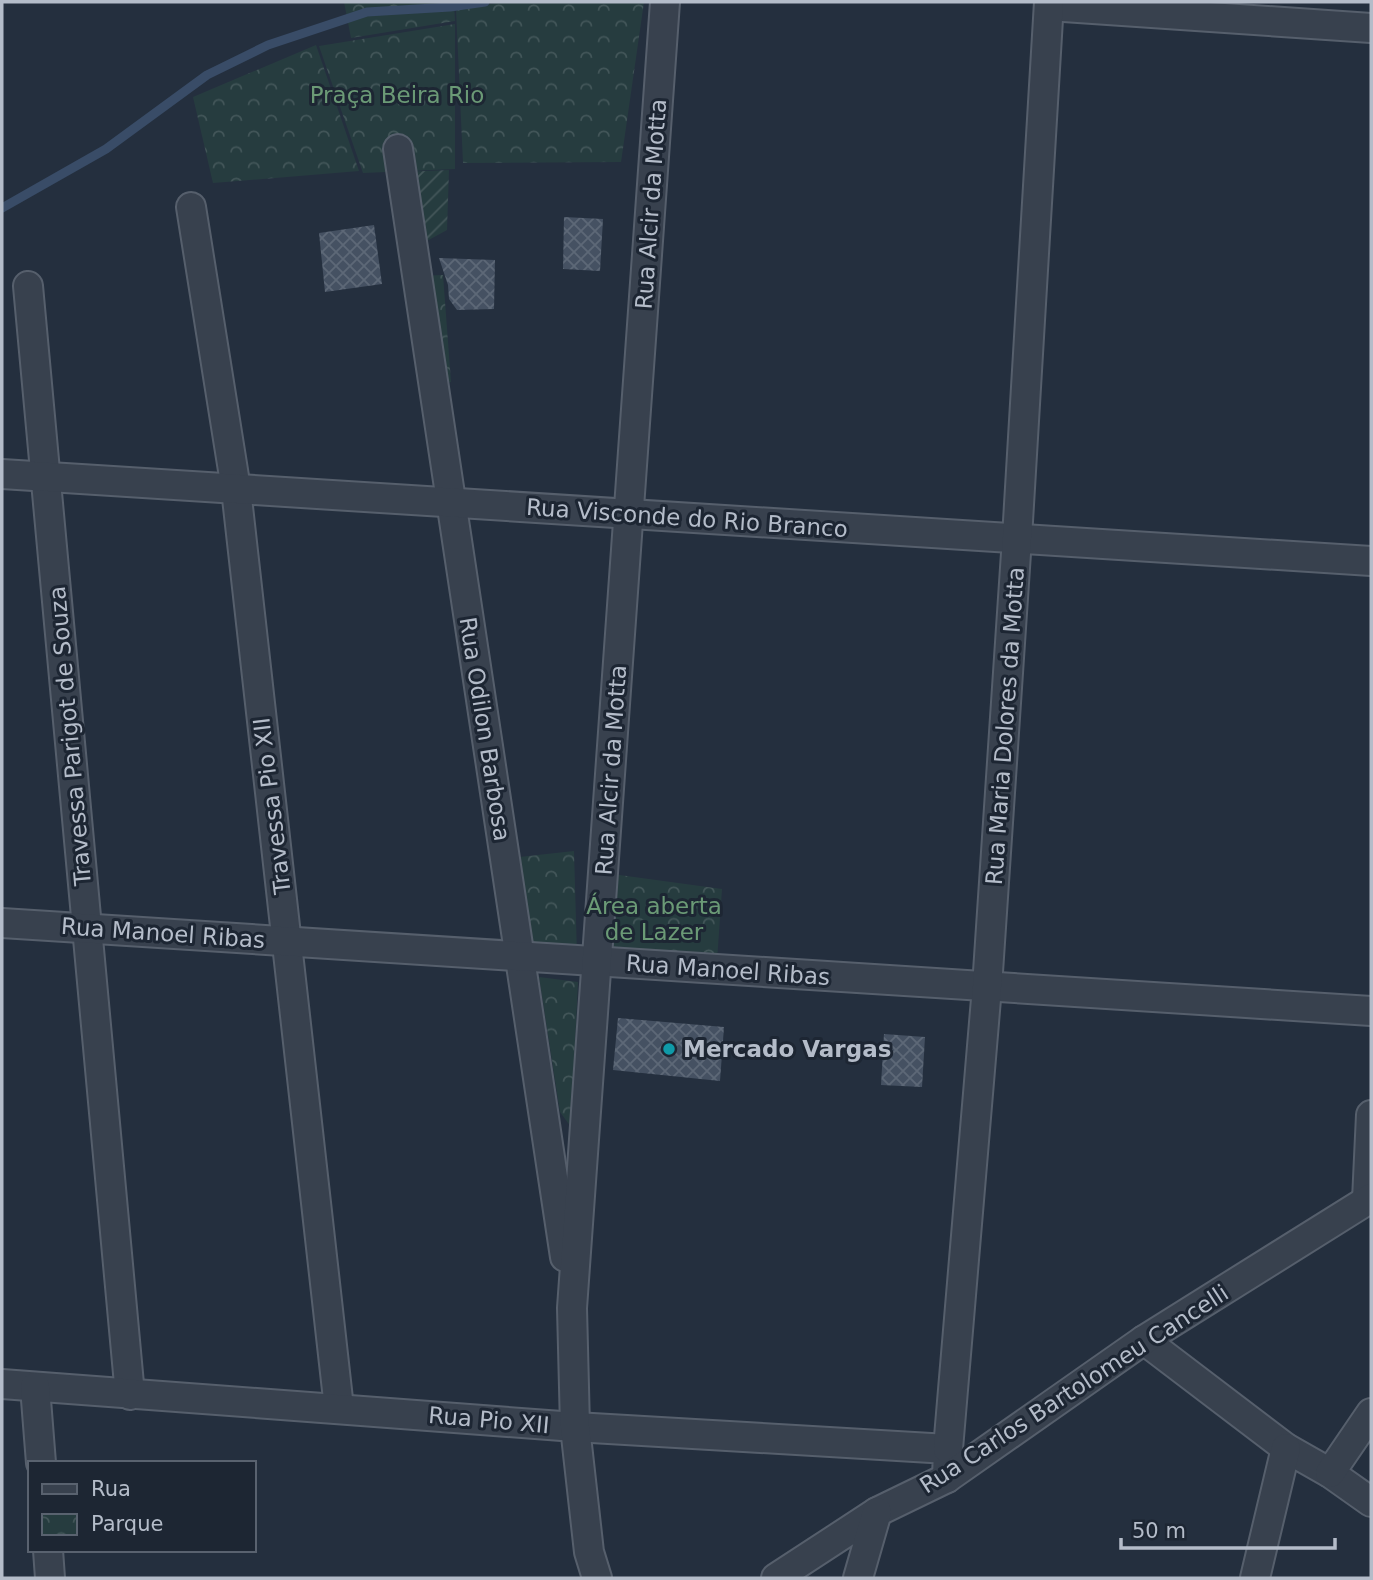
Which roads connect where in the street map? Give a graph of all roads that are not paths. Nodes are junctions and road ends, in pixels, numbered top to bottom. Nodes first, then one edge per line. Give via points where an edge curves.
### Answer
1 (1049, 4) edge
2 (665, 7) edge
3 (1371, 28) edge
4 (398, 149) dead end
5 (191, 207) dead end
6 (28, 286) dead end
7 (2, 474) edge
8 (46, 477) junction
9 (236, 489) junction
10 (451, 503) junction
11 (629, 514) junction
12 (1017, 538) junction
13 (1371, 561) edge
14 (2, 923) edge
15 (88, 929) junction
16 (287, 942) junction
17 (519, 957) junction
18 (597, 961) junction
19 (987, 987) junction
20 (1371, 1012) edge
21 (1371, 1115) edge
22 (1369, 1199) edge
23 (572, 1308) junction
24 (1144, 1340) junction
25 (2, 1384) edge
26 (35, 1387) junction
27 (130, 1395) junction
28 (339, 1408) junction
29 (1371, 1413) edge
30 (575, 1427) junction
31 (1286, 1448) junction
32 (948, 1449) junction
33 (41, 1461) edge
34 (1330, 1474) junction
35 (947, 1478) junction
36 (1371, 1502) edge
37 (877, 1512) junction
38 (48, 1552) edge
39 (50, 1578) edge
40 (597, 1578) edge
41 (776, 1578) edge
42 (858, 1578) edge
43 (1255, 1578) edge

1 - 3 street
1 - 12 street, Rua Maria Dolores da Motta
2 - 11 street, Rua Alcir da Motta
4 - 10 street, Rua Odilon Barbosa
5 - 9 street, Travessa Pio XII
6 - 8 street, Travessa Parigot de Souza
7 - 8 street, Rua Visconde do Rio Branco
8 - 9 street, Rua Visconde do Rio Branco
8 - 15 street, Travessa Parigot de Souza
9 - 10 street, Rua Visconde do Rio Branco
9 - 16 street, Travessa Pio XII
10 - 11 street, Rua Visconde do Rio Branco
10 - 17 street, Rua Odilon Barbosa
11 - 12 street, Rua Visconde do Rio Branco
11 - 18 street, Rua Alcir da Motta
12 - 13 street, Rua Visconde do Rio Branco
12 - 19 street, Rua Maria Dolores da Motta
14 - 15 street, Rua Manoel Ribas
15 - 16 street, Rua Manoel Ribas
15 - 27 street, Travessa Parigot de Souza
16 - 17 street, Rua Manoel Ribas
16 - 28 street, Travessa Pio XII
17 - 18 street, Rua Manoel Ribas
17 - 23 street, Rua Odilon Barbosa
18 - 19 street, Rua Manoel Ribas
18 - 23 street, Rua Alcir da Motta
19 - 20 street, Rua Manoel Ribas
19 - 32 street, Rua Maria Dolores da Motta
21 - 22 street
22 - 24 street, Rua Carlos Bartolomeu Cancelli
23 - 30 street, Rua Alcir da Motta
24 - 31 street
24 - 35 street, Rua Carlos Bartolomeu Cancelli
25 - 26 street, Rua Pio XII
26 - 27 street, Rua Pio XII
26 - 33 street
27 - 28 street, Rua Pio XII
28 - 30 street, Rua Pio XII
29 - 34 street
30 - 32 street, Rua Pio XII
30 - 40 street, Rua Alcir da Motta
31 - 34 street
31 - 43 street
32 - 35 street
34 - 36 street
35 - 37 street, Rua Carlos Bartolomeu Cancelli
37 - 41 street, Rua Carlos Bartolomeu Cancelli
37 - 42 street
38 - 39 street

